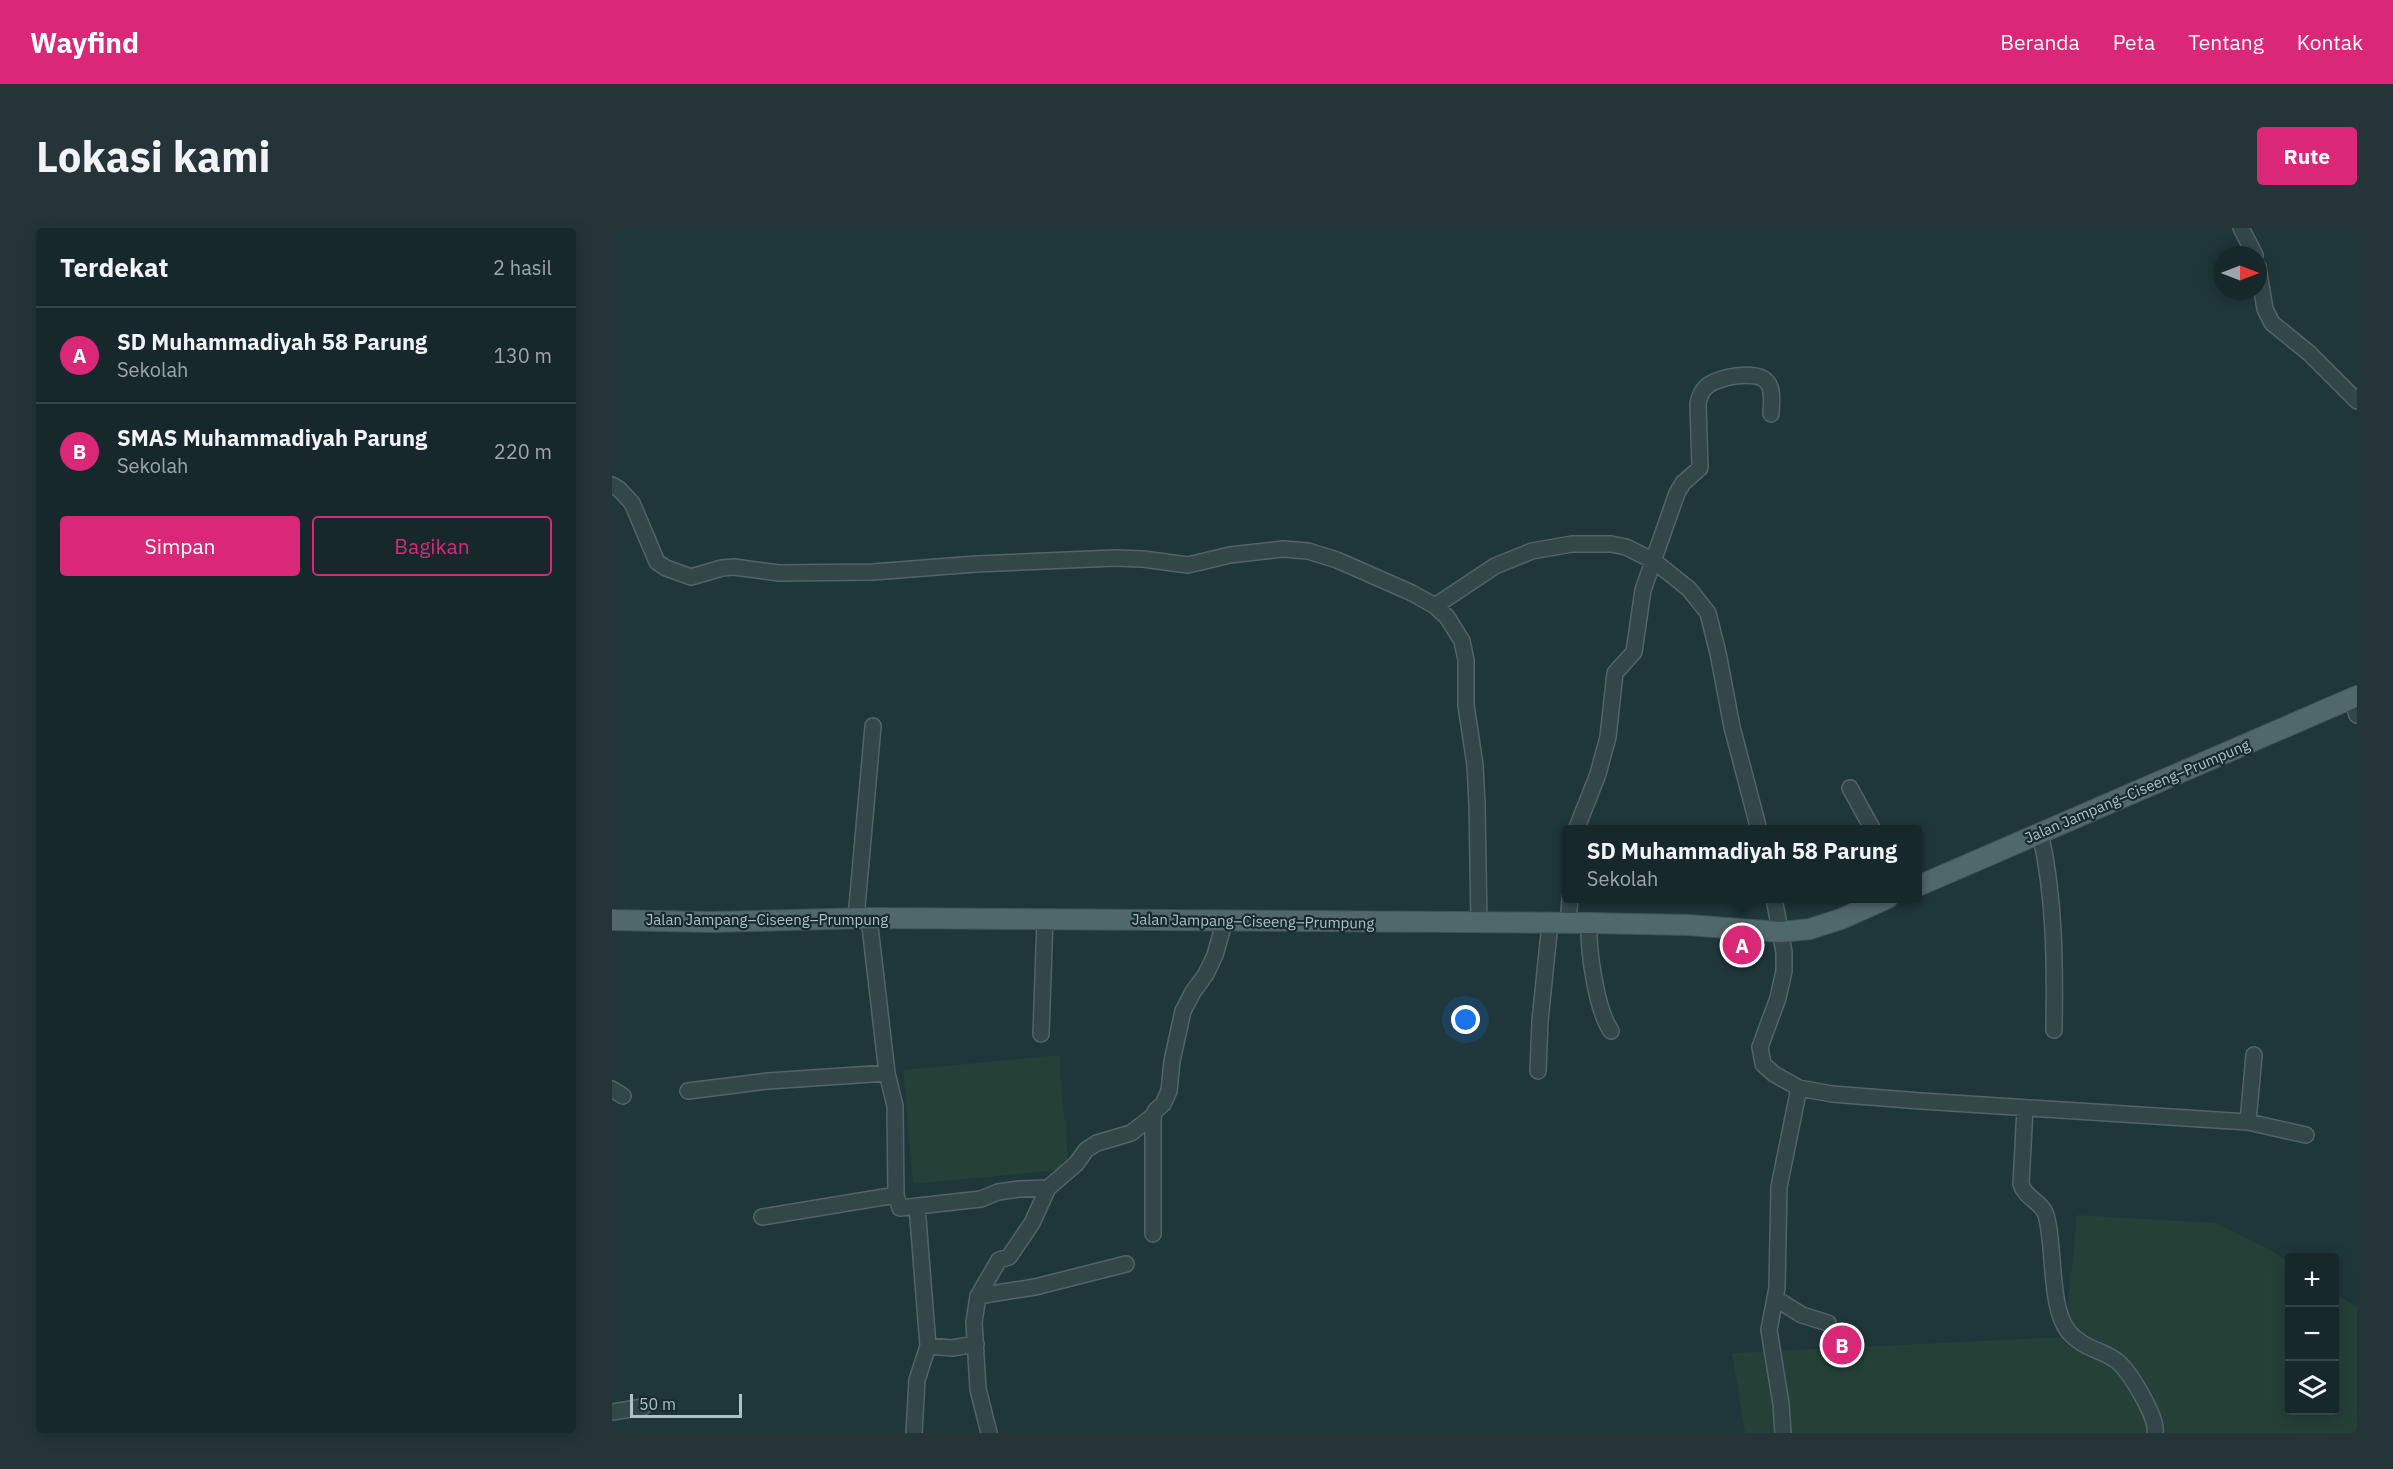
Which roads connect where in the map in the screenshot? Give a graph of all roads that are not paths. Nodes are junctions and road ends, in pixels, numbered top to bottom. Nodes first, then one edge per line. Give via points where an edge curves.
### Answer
1 (2241, 228) edge
2 (2250, 246) edge
3 (2264, 300) edge
4 (2357, 401) edge
5 (1771, 414) dead end
6 (612, 485) edge
7 (1654, 561) junction
8 (1435, 606) junction
9 (2355, 703) edge
10 (873, 726) dead end
11 (1850, 788) dead end
12 (1578, 825) edge
13 (1758, 825) edge
14 (1870, 825) edge
15 (2040, 832) junction
16 (1922, 884) edge
17 (1568, 903) edge
18 (1775, 903) edge
19 (1866, 903) edge
20 (862, 918) junction
21 (1045, 919) junction
22 (612, 920) edge
23 (1225, 920) junction
24 (1479, 923) junction
25 (1559, 923) junction
26 (1589, 923) junction
27 (1781, 932) junction
28 (2054, 1030) dead end
29 (1611, 1031) dead end
30 (1041, 1034) dead end
31 (2254, 1055) dead end
32 (1538, 1071) dead end
33 (887, 1073) junction
34 (1799, 1088) junction
35 (688, 1091) dead end
36 (2025, 1108) junction
37 (1153, 1116) junction
38 (2248, 1122) junction
39 (2306, 1135) dead end
40 (1048, 1188) junction
41 (896, 1195) junction
42 (917, 1206) junction
43 (762, 1217) dead end
44 (1153, 1234) dead end
45 (1126, 1264) dead end
46 (978, 1296) junction
47 (1776, 1299) junction
48 (1828, 1323) dead end
49 (976, 1344) junction
50 (928, 1347) junction
51 (643, 1407) dead end
52 (612, 1412) edge
53 (914, 1433) edge
54 (989, 1433) edge
55 (1784, 1433) edge
56 (2156, 1433) edge

1 - 2 street
3 - 4 street via 2272,323
5 - 7 street via 1770,388 1760,377 1730,377 1707,385 1702,391 1698,404 1700,468 1677,494
6 - 8 street via 632,503 657,562 691,577 728,567 779,573 873,572 1114,558 1188,566 1230,555 1283,549 1308,551 1336,560
7 - 8 street via 1611,544 1572,544 1532,551 1495,566
7 - 12 street via 1643,590 1634,652 1615,673 1608,737
7 - 13 street via 1708,612
8 - 24 street via 1462,640 1466,660 1466,705 1477,804
9 - 15 main road, Jalan Jampang–Ciseeng–Prumpung
10 - 20 street
11 - 14 street
15 - 16 main road, Jalan Jampang–Ciseeng–Prumpung
15 - 28 street via 2051,896
17 - 25 street
18 - 27 street
19 - 27 main road, Jalan Jampang–Ciseeng–Prumpung via 1841,919 1810,929
20 - 21 main road, Jalan Jampang–Ciseeng–Prumpung
20 - 22 main road, Jalan Jampang–Ciseeng–Prumpung
20 - 33 street
21 - 23 main road, Jalan Jampang–Ciseeng–Prumpung
21 - 30 street
23 - 24 main road, Jalan Jampang–Ciseeng–Prumpung
23 - 37 street via 1215,955 1182,1011 1169,1091
24 - 25 main road, Jalan Jampang–Ciseeng–Prumpung
25 - 26 main road, Jalan Jampang–Ciseeng–Prumpung
25 - 32 street via 1540,1021
26 - 27 main road, Jalan Jampang–Ciseeng–Prumpung
26 - 29 street via 1591,961
27 - 34 street via 1784,971 1760,1047 1764,1064
31 - 38 street
33 - 35 street
33 - 41 street via 895,1106
34 - 36 street via 1832,1094
34 - 47 street via 1779,1187
36 - 38 street
36 - 56 street via 2021,1184 2046,1217 2062,1320 2082,1344 2125,1369 2152,1415
37 - 40 street via 1131,1133 1086,1150
37 - 44 street
38 - 39 street
40 - 42 street
40 - 46 street via 1032,1223 1009,1257 999,1260
41 - 42 street via 900,1208
41 - 43 street
42 - 50 street
45 - 46 street via 1035,1287
46 - 49 street
47 - 48 street via 1802,1315
47 - 55 street via 1770,1341
49 - 50 street
49 - 54 street via 978,1389
50 - 53 street via 917,1380
51 - 52 street

